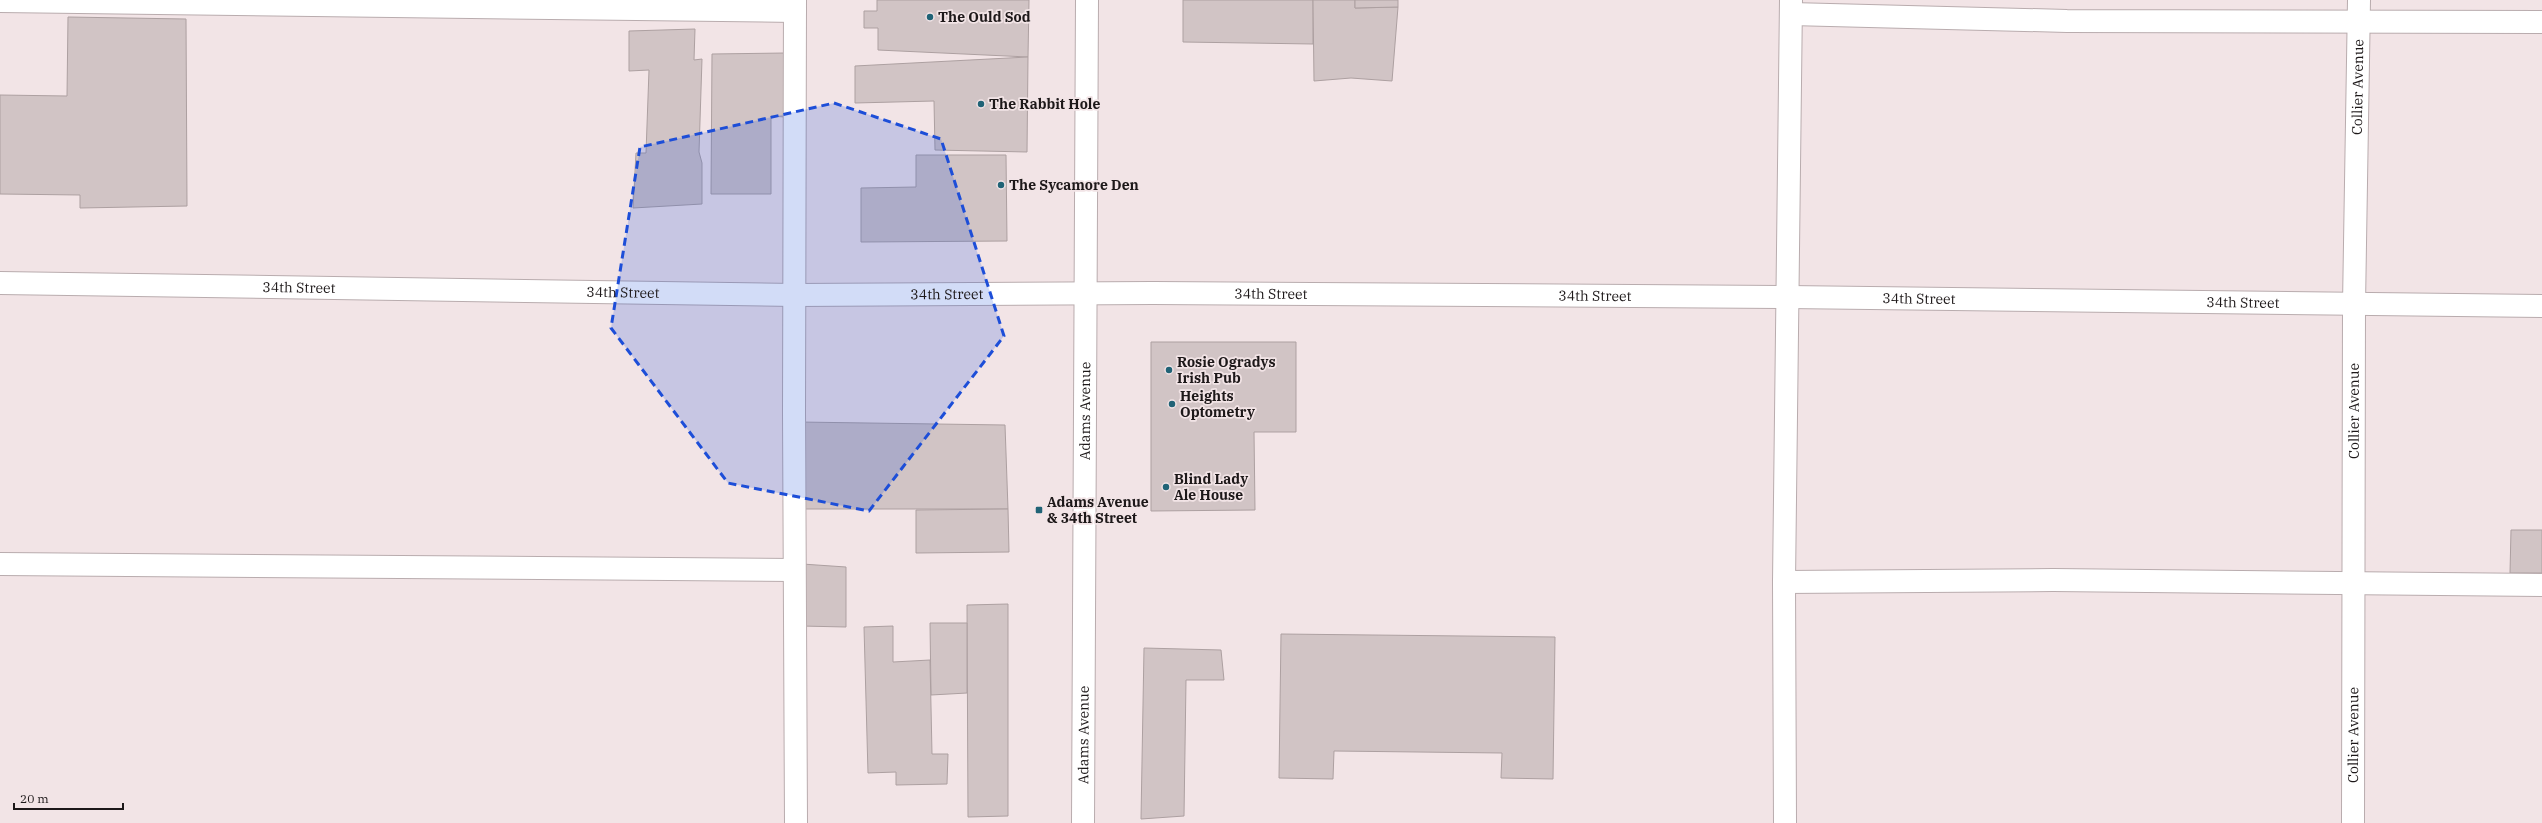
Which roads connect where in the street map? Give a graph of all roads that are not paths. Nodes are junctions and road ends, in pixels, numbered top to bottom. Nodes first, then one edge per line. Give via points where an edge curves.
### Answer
1 (1087, 0) edge
2 (2359, 0) edge
3 (0, 1) edge
4 (795, 6) edge
5 (1791, 7) edge
6 (2359, 22) junction
7 (2542, 22) edge
8 (0, 283) edge
9 (1086, 293) junction
10 (796, 295) junction
11 (1788, 297) junction
12 (2354, 304) junction
13 (2542, 306) edge
14 (0, 564) edge
15 (794, 570) junction
16 (1784, 582) junction
17 (2354, 582) junction
18 (2542, 585) edge
19 (796, 823) edge
20 (1083, 823) edge
21 (1785, 823) edge
22 (2353, 823) edge

1 - 9 street, Adams Avenue
2 - 6 street, Collier Avenue
3 - 4 street
4 - 10 street
5 - 6 street via 2067,21
5 - 11 street
6 - 7 street
6 - 12 street, Collier Avenue
8 - 10 street, 34th Street
9 - 10 street, 34th Street
9 - 11 street, 34th Street
9 - 20 street, Adams Avenue
10 - 15 street via 792,380
11 - 12 street, 34th Street
11 - 16 street
12 - 13 street, 34th Street
12 - 17 street, Collier Avenue
14 - 15 street
15 - 19 street
16 - 17 street
16 - 21 street
17 - 18 street
17 - 22 street, Collier Avenue

